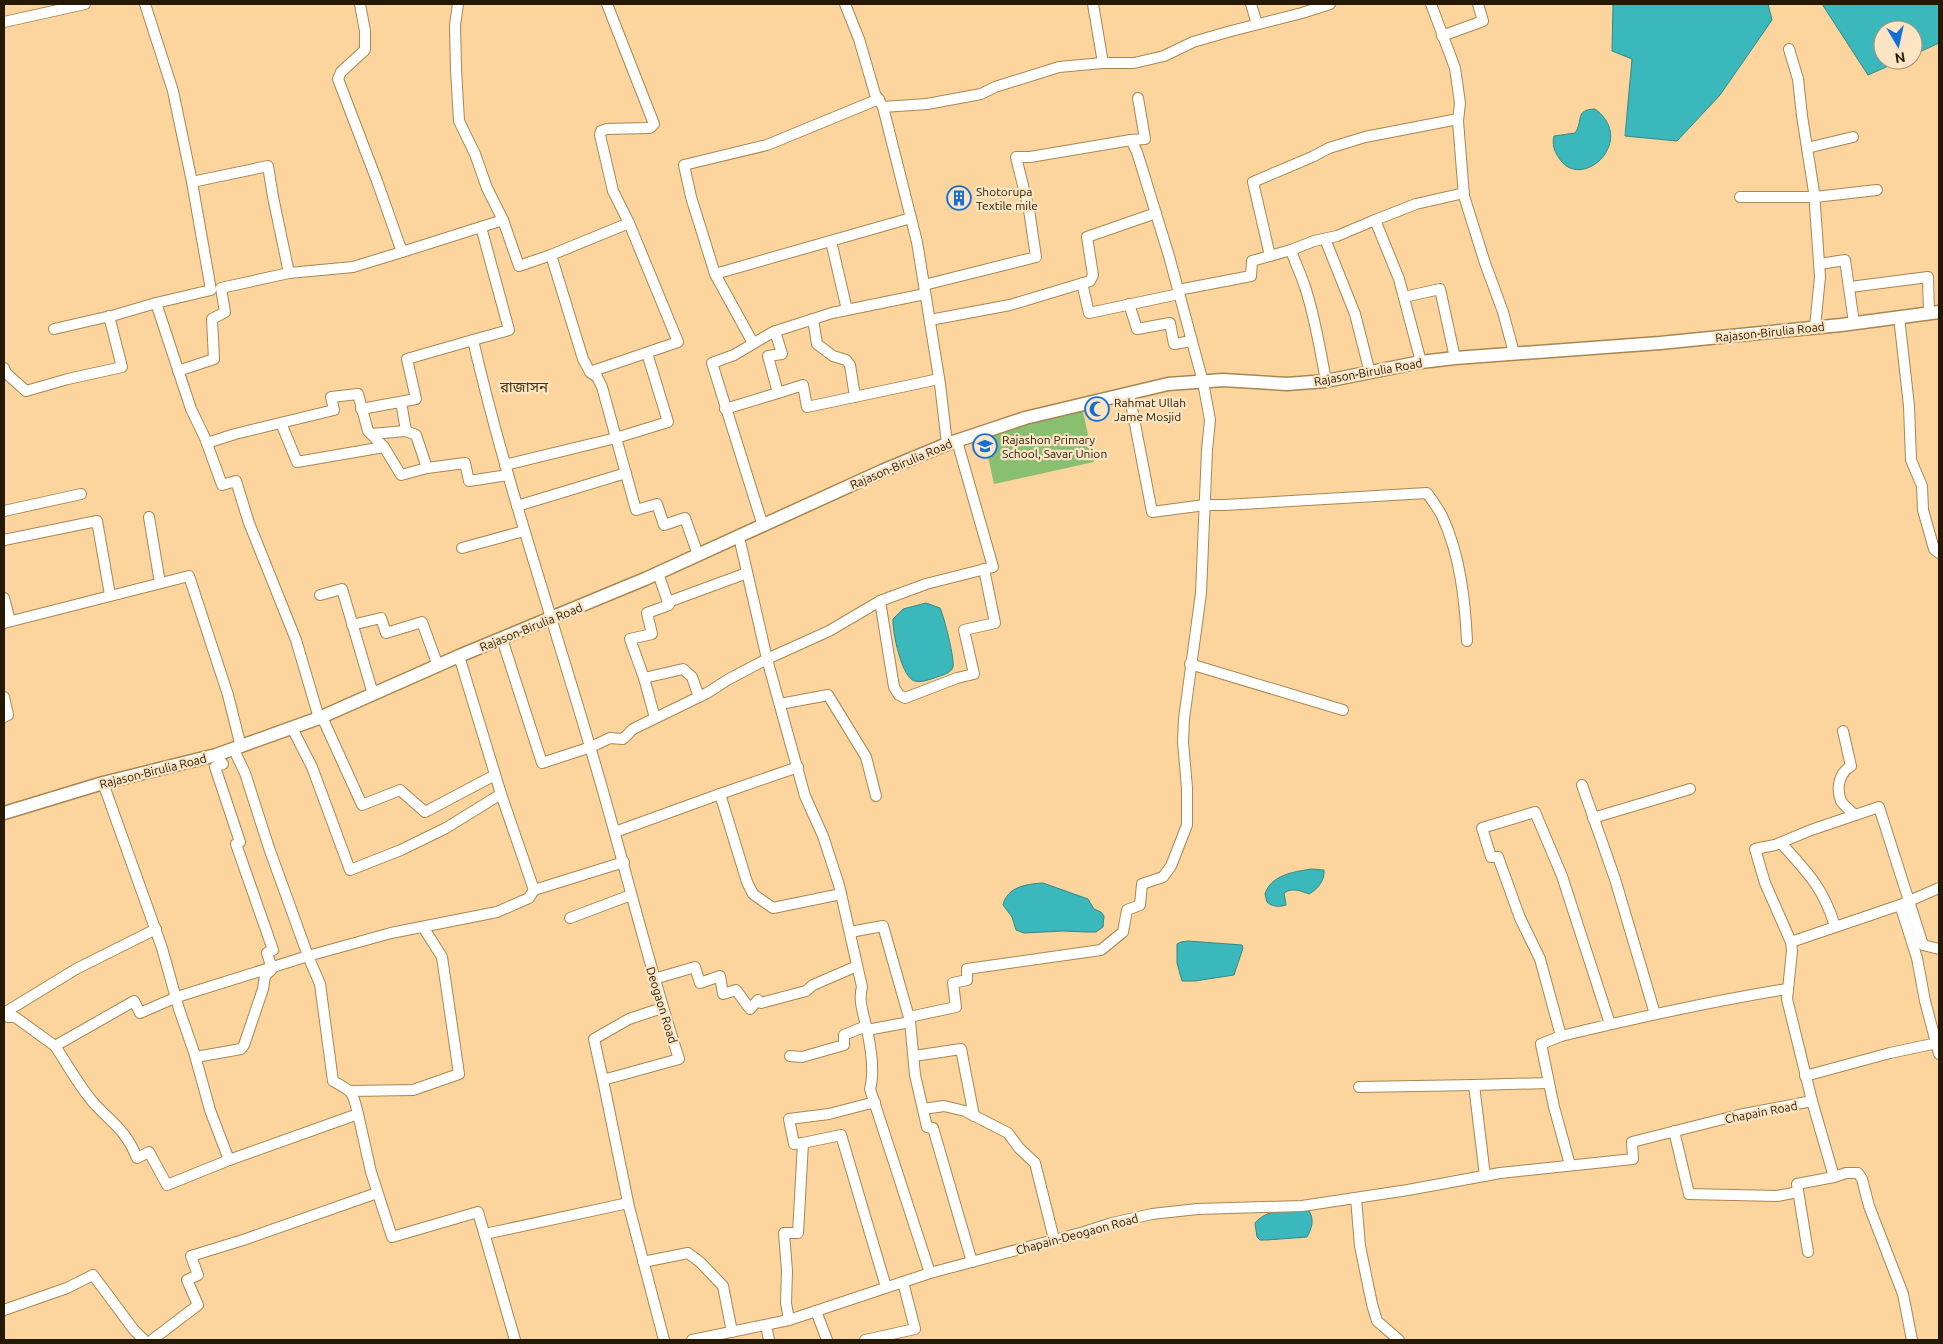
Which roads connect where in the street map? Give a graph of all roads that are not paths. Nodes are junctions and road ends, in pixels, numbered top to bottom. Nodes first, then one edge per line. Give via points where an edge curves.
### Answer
1 (85, 4) edge
2 (145, 4) edge
3 (360, 4) edge
4 (458, 4) edge
5 (607, 4) edge
6 (845, 4) edge
7 (1093, 4) edge
8 (1251, 4) edge
9 (1330, 4) edge
10 (1431, 4) edge
11 (1478, 4) edge
12 (4, 22) edge
13 (1257, 24) junction
14 (1442, 36) junction
15 (1789, 49) dead end
16 (1103, 63) junction
17 (1138, 98) dead end
18 (881, 103) junction
19 (1458, 120) junction
20 (1853, 137) dead end
21 (1130, 140) junction
22 (1807, 148) junction
23 (192, 182) junction
24 (1878, 190) dead end
25 (1464, 194) junction
26 (1740, 197) dead end
27 (1815, 197) junction
28 (1156, 213) junction
29 (911, 218) junction
30 (503, 220) junction
31 (1375, 220) junction
32 (629, 223) junction
33 (481, 227) junction
34 (1325, 239) junction
35 (832, 241) junction
36 (1291, 250) junction
37 (402, 252) junction
38 (550, 255) junction
39 (1270, 256) junction
40 (1820, 264) junction
41 (289, 273) junction
42 (715, 274) junction
43 (1082, 283) junction
44 (1850, 287) junction
45 (216, 289) junction
46 (925, 289) junction
47 (1179, 292) junction
48 (1404, 297) junction
49 (156, 303) junction
50 (1129, 304) junction
51 (847, 310) junction
52 (1934, 313) edge
53 (109, 316) junction
54 (1899, 317) junction
55 (813, 319) junction
56 (930, 320) junction
57 (1854, 323) junction
58 (1815, 327) junction
59 (54, 329) dead end
60 (775, 331) junction
61 (473, 340) junction
62 (1192, 341) junction
63 (753, 343) junction
64 (647, 353) junction
65 (1514, 353) junction
66 (1455, 358) junction
67 (1421, 362) junction
68 (4, 368) edge
69 (178, 371) junction
70 (590, 372) junction
71 (1370, 373) junction
72 (939, 379) junction
73 (1326, 381) junction
74 (1203, 382) junction
75 (778, 393) junction
76 (1129, 393) junction
77 (855, 397) junction
78 (401, 402) junction
79 (361, 409) junction
80 (725, 409) junction
81 (281, 423) junction
82 (406, 431) junction
83 (371, 434) junction
84 (616, 438) junction
85 (207, 443) junction
86 (952, 443) junction
87 (384, 447) junction
88 (427, 468) junction
89 (506, 470) junction
90 (626, 473) junction
91 (81, 494) dead end
92 (1205, 505) junction
93 (517, 506) junction
94 (4, 511) edge
95 (148, 517) dead end
96 (763, 526) junction
97 (524, 531) junction
98 (739, 537) junction
99 (4, 540) edge
100 (462, 548) dead end
101 (1939, 553) edge
102 (698, 555) junction
103 (984, 569) junction
104 (658, 573) junction
105 (747, 573) junction
106 (160, 583) junction
107 (110, 595) junction
108 (320, 595) dead end
109 (4, 598) edge
110 (880, 601) junction
111 (668, 602) junction
112 (550, 619) junction
113 (7, 622) edge
114 (352, 625) junction
115 (502, 639) junction
116 (1467, 641) dead end
117 (459, 656) junction
118 (767, 659) junction
119 (1190, 664) junction
120 (438, 666) junction
121 (644, 678) junction
122 (373, 694) junction
123 (4, 697) edge
124 (699, 697) junction
125 (780, 704) junction
126 (1343, 710) dead end
127 (4, 717) edge
128 (320, 717) junction
129 (656, 718) junction
130 (292, 728) junction
131 (1844, 731) dead end
132 (591, 747) junction
133 (238, 748) junction
134 (216, 755) junction
135 (798, 767) junction
136 (495, 775) junction
137 (102, 783) junction
138 (1582, 785) dead end
139 (1690, 789) dead end
140 (501, 794) junction
141 (720, 794) junction
142 (876, 796) dead end
143 (4, 813) edge
144 (1855, 816) junction
145 (1593, 818) junction
146 (616, 832) junction
147 (1781, 843) junction
148 (624, 862) junction
149 (1939, 888) edge
150 (534, 890) junction
151 (841, 894) junction
152 (631, 895) junction
153 (1905, 903) junction
154 (570, 918) dead end
155 (1835, 926) junction
156 (423, 927) junction
157 (156, 929) junction
158 (850, 932) junction
159 (1791, 942) junction
160 (1939, 949) edge
161 (308, 956) junction
162 (857, 966) junction
163 (272, 968) junction
164 (654, 979) junction
165 (1787, 989) junction
166 (177, 997) junction
167 (662, 1008) junction
168 (4, 1014) edge
169 (1655, 1014) junction
170 (910, 1019) junction
171 (1610, 1024) junction
172 (867, 1028) junction
173 (1561, 1036) junction
174 (1937, 1043) junction
175 (55, 1046) junction
176 (1939, 1054) edge
177 (790, 1056) dead end
178 (914, 1056) junction
179 (196, 1057) junction
180 (1805, 1076) junction
181 (602, 1080) junction
182 (1549, 1083) junction
183 (1474, 1085) junction
184 (1359, 1087) dead end
185 (350, 1091) junction
186 (1812, 1101) junction
187 (875, 1102) junction
188 (923, 1109) junction
189 (358, 1114) junction
190 (974, 1116) junction
191 (1674, 1131) junction
192 (803, 1143) junction
193 (229, 1160) junction
194 (1570, 1166) junction
195 (1500, 1173) joint
196 (1485, 1176) junction
197 (1834, 1177) junction
198 (378, 1192) junction
199 (1798, 1192) junction
200 (1356, 1198) junction
201 (628, 1203) junction
202 (484, 1234) junction
203 (1054, 1239) junction
204 (1808, 1252) dead end
205 (643, 1262) junction
206 (972, 1262) junction
207 (930, 1273) junction
208 (903, 1282) junction
209 (886, 1287) junction
210 (4, 1310) edge
211 (816, 1311) junction
212 (789, 1320) junction
213 (766, 1325) junction
214 (732, 1332) junction
215 (144, 1340) edge
216 (152, 1340) edge
217 (515, 1340) edge
218 (664, 1340) edge
219 (699, 1340) edge
220 (769, 1340) edge
221 (826, 1340) edge
222 (865, 1340) edge
223 (1399, 1340) edge
224 (1912, 1340) edge

1 - 12 street
2 - 23 street via 173,91
3 - 37 street via 365,50 338,78
4 - 30 street via 455,25 460,121
5 - 32 street via 654,124 650,128 607,129 600,135 613,191
6 - 18 street via 875,94
7 - 16 street
8 - 13 street
9 - 13 street
10 - 14 street
11 - 14 street via 1483,21
13 - 16 street via 1194,42 1164,56 1134,63
14 - 19 street via 1455,68 1460,103
15 - 22 street via 1798,79
16 - 18 street via 1059,67 981,94 927,104
17 - 21 street via 1145,139
18 - 29 street
18 - 42 street via 767,145 684,165
19 - 25 street
19 - 39 street via 1329,148 1253,182
20 - 22 street
21 - 28 street via 1137,152
21 - 46 street via 1016,157 1036,257
22 - 27 street
23 - 41 street via 268,166
23 - 45 street
24 - 27 street
25 - 31 street via 1416,204
25 - 65 street
26 - 27 street
27 - 40 street
28 - 43 street via 1087,237 1093,275 1090,281
28 - 47 street
29 - 35 street
29 - 46 street
30 - 33 street
30 - 38 street via 519,266
31 - 34 street
31 - 48 street
32 - 38 street
32 - 64 street via 678,342
33 - 37 street
33 - 61 street via 509,330
34 - 36 street
34 - 71 street via 1355,314
35 - 42 street
35 - 51 street
36 - 39 street
36 - 73 street via 1312,310
37 - 41 street via 353,267
38 - 70 street
39 - 47 street via 1252,261 1251,276
40 - 44 street via 1845,260
40 - 58 street
41 - 45 street
42 - 63 street
43 - 50 street via 1089,313
43 - 56 street via 1010,305
44 - 52 street via 1928,277
44 - 57 street
45 - 49 street
45 - 69 street via 225,312 212,320 214,359
46 - 51 street
46 - 56 street
47 - 50 street
47 - 62 street
48 - 66 street via 1440,289
48 - 67 street
49 - 53 street
49 - 69 street
50 - 62 street via 1137,329 1170,323 1174,344
51 - 55 street
52 - 54 street, Rajason-Birulia Road
53 - 59 street
53 - 68 street via 122,366 26,391
54 - 57 street, Rajason-Birulia Road
54 - 101 street via 1909,406 1910,460 1922,486 1923,510 1934,549
55 - 60 street
55 - 77 street via 817,344 850,365
56 - 72 street
57 - 58 street, Rajason-Birulia Road
58 - 65 street, Rajason-Birulia Road via 1660,343
60 - 63 street
60 - 75 street via 782,354 768,356
61 - 78 street via 408,359 416,399
61 - 89 street, Deogaon Road
62 - 74 street
63 - 80 street via 712,363
64 - 70 street
64 - 84 street via 668,422
65 - 66 street, Rajason-Birulia Road
66 - 67 street, Rajason-Birulia Road
67 - 71 street, Rajason-Birulia Road
69 - 85 street
70 - 84 street via 597,377 602,388
71 - 73 street, Rajason-Birulia Road
72 - 77 street
72 - 86 street
73 - 74 street, Rajason-Birulia Road via 1287,384
74 - 76 street, Rajason-Birulia Road via 1168,384
74 - 92 street via 1210,420
75 - 77 street via 803,385 807,407
75 - 80 street
76 - 86 street, Rajason-Birulia Road via 1025,418
76 - 92 street via 1152,512
78 - 79 street
78 - 82 street
79 - 81 street via 358,394 331,397 334,410
79 - 83 street
80 - 96 street
81 - 85 street
81 - 87 street via 297,462
82 - 83 street
82 - 88 street via 416,435
83 - 87 street
84 - 89 street
84 - 90 street
85 - 128 street via 222,485 236,481 249,523 296,640
86 - 96 street, Rajason-Birulia Road via 882,471
86 - 103 street via 993,567
87 - 88 street via 401,475
88 - 89 street via 465,463 469,482
89 - 93 street, Deogaon Road
90 - 93 street
90 - 102 street via 636,510 657,504 664,525 685,518
91 - 94 street
92 - 116 street via 1427,493 1442,515 1454,546 1466,610
92 - 119 street via 1196,636
93 - 97 street, Deogaon Road
95 - 106 street
96 - 98 street, Rajason-Birulia Road
97 - 100 street
97 - 112 street, Deogaon Road
98 - 102 street, Rajason-Birulia Road
98 - 105 street
99 - 107 street via 97,521
102 - 104 street, Rajason-Birulia Road
103 - 110 street via 926,584
103 - 110 street via 995,622 964,630 974,674 904,698 894,687
104 - 111 street
104 - 112 street, Rajason-Birulia Road
105 - 111 street
105 - 118 street
106 - 107 street
106 - 133 street via 188,576 228,695
107 - 113 street
108 - 114 street via 342,589
109 - 113 street
110 - 118 street via 829,631
111 - 121 street via 669,606 647,613 652,634 630,639
112 - 115 street, Rajason-Birulia Road
112 - 132 street, Deogaon Road
114 - 120 street via 381,618 386,633 422,622
114 - 122 street
115 - 117 street, Rajason-Birulia Road
115 - 132 street via 542,763
117 - 120 street, Rajason-Birulia Road
117 - 136 street
118 - 124 street
118 - 125 street
119 - 126 street
119 - 170 street via 1183,742 1188,788 1187,826 1171,866 1163,877 1142,884 1140,904 1127,910 1123,932 1101,950 967,969 967,980 953,983 956,1007
120 - 122 street, Rajason-Birulia Road
121 - 124 street via 683,669 692,677
121 - 129 street
122 - 128 street, Rajason-Birulia Road
123 - 127 street via 8,716
124 - 129 street
125 - 135 street
125 - 142 street via 828,694 866,757
128 - 130 street, Rajason-Birulia Road
128 - 136 street via 362,805 400,790 425,812
129 - 132 street via 633,729 623,740 610,738
130 - 133 street, Rajason-Birulia Road
130 - 140 street via 312,767 350,870 446,828
131 - 144 street via 1851,766 1844,770 1838,784 1842,802
132 - 146 street, Deogaon Road
133 - 134 street, Rajason-Birulia Road
133 - 161 street via 269,848
134 - 137 street, Rajason-Birulia Road
134 - 163 street via 223,764 215,767 240,842 236,844 273,950 267,953
135 - 141 street
135 - 151 street via 805,796 823,836
136 - 140 street
137 - 143 street, Rajason-Birulia Road
137 - 157 street
138 - 145 street
139 - 145 street
140 - 150 street
141 - 146 street
141 - 151 street via 753,894 773,908
144 - 147 street
144 - 153 street via 1879,807
145 - 169 street via 1615,878
146 - 148 street, Deogaon Road
147 - 155 street via 1818,885
147 - 159 street via 1755,849 1765,883
148 - 150 street
148 - 152 street, Deogaon Road
149 - 153 street
150 - 156 street via 529,898 497,912
151 - 158 street
152 - 154 street
152 - 164 street, Deogaon Road
153 - 155 street
153 - 160 street via 1922,945
153 - 174 street
155 - 159 street
156 - 161 street
156 - 185 street via 442,957 459,1074 413,1090
157 - 166 street
157 - 168 street via 76,969
158 - 162 street
158 - 170 street via 883,926
159 - 165 street, Chapain Road
161 - 163 street
161 - 185 street via 320,984 333,1081
162 - 164 street via 806,991 761,1003 758,1000 750,1009 736,990 723,994 720,976 700,983 695,967
162 - 172 street via 862,987 859,996
163 - 166 street
163 - 179 street via 265,976 250,1028 240,1049
164 - 167 street, Deogaon Road
165 - 169 street
165 - 180 street, Chapain Road
166 - 175 street via 140,1013 134,1001
166 - 179 street
167 - 181 street via 629,1019 594,1039
167 - 181 street, Deogaon Road via 678,1059
168 - 175 street via 15,1017
169 - 171 street
170 - 172 street
170 - 178 street
171 - 173 street
171 - 173 street via 1562,876 1535,812 1482,828 1491,857 1498,857 1520,918 1540,959
172 - 177 street via 844,1035 844,1045 802,1058
172 - 187 street via 873,1078 870,1089
173 - 182 street via 1541,1044
174 - 176 street
174 - 180 street
175 - 193 street via 92,1101 121,1129 136,1158 149,1152 167,1185
178 - 188 street
178 - 190 street via 961,1049
179 - 193 street via 210,1110
180 - 186 street, Chapain Road
181 - 201 street
182 - 183 street
182 - 194 street
183 - 184 street
183 - 196 street
185 - 189 street
186 - 191 street, Chapain Road
186 - 197 street
187 - 192 street via 829,1114 789,1119 794,1144
187 - 207 street
188 - 190 street via 944,1106
188 - 206 street via 927,1127 933,1128
189 - 193 street
189 - 198 street
190 - 203 street via 1008,1133 1035,1163
191 - 194 street, Chapain Road via 1632,1142 1633,1159
191 - 199 street via 1689,1194 1777,1196
192 - 209 street via 841,1135
192 - 212 street via 798,1233 784,1233
194 - 195 street, Chapain Road
195 - 196 street, Chapain-Deogaon Road
196 - 200 street, Chapain-Deogaon Road
197 - 199 street via 1797,1184
197 - 224 street via 1858,1173 1862,1179 1903,1294
198 - 202 street via 392,1237 478,1212
198 - 216 street via 191,1256 198,1275 187,1280 198,1305
199 - 204 street
200 - 203 street, Chapain-Deogaon Road via 1302,1206 1197,1209 1152,1214
200 - 223 street via 1360,1246 1377,1321
201 - 202 street
201 - 205 street
202 - 217 street
203 - 206 street, Chapain-Deogaon Road
205 - 214 street via 688,1253 700,1262 723,1286
205 - 218 street
206 - 207 street, Chapain-Deogaon Road
207 - 208 street, Chapain-Deogaon Road
208 - 209 street, Chapain-Deogaon Road
208 - 222 street via 915,1329
209 - 211 street, Chapain-Deogaon Road
210 - 215 street via 67,1288 93,1275
211 - 212 street, Chapain-Deogaon Road
211 - 221 street
212 - 213 street, Chapain-Deogaon Road
213 - 214 street, Chapain-Deogaon Road
213 - 220 street
214 - 219 street, Chapain-Deogaon Road

